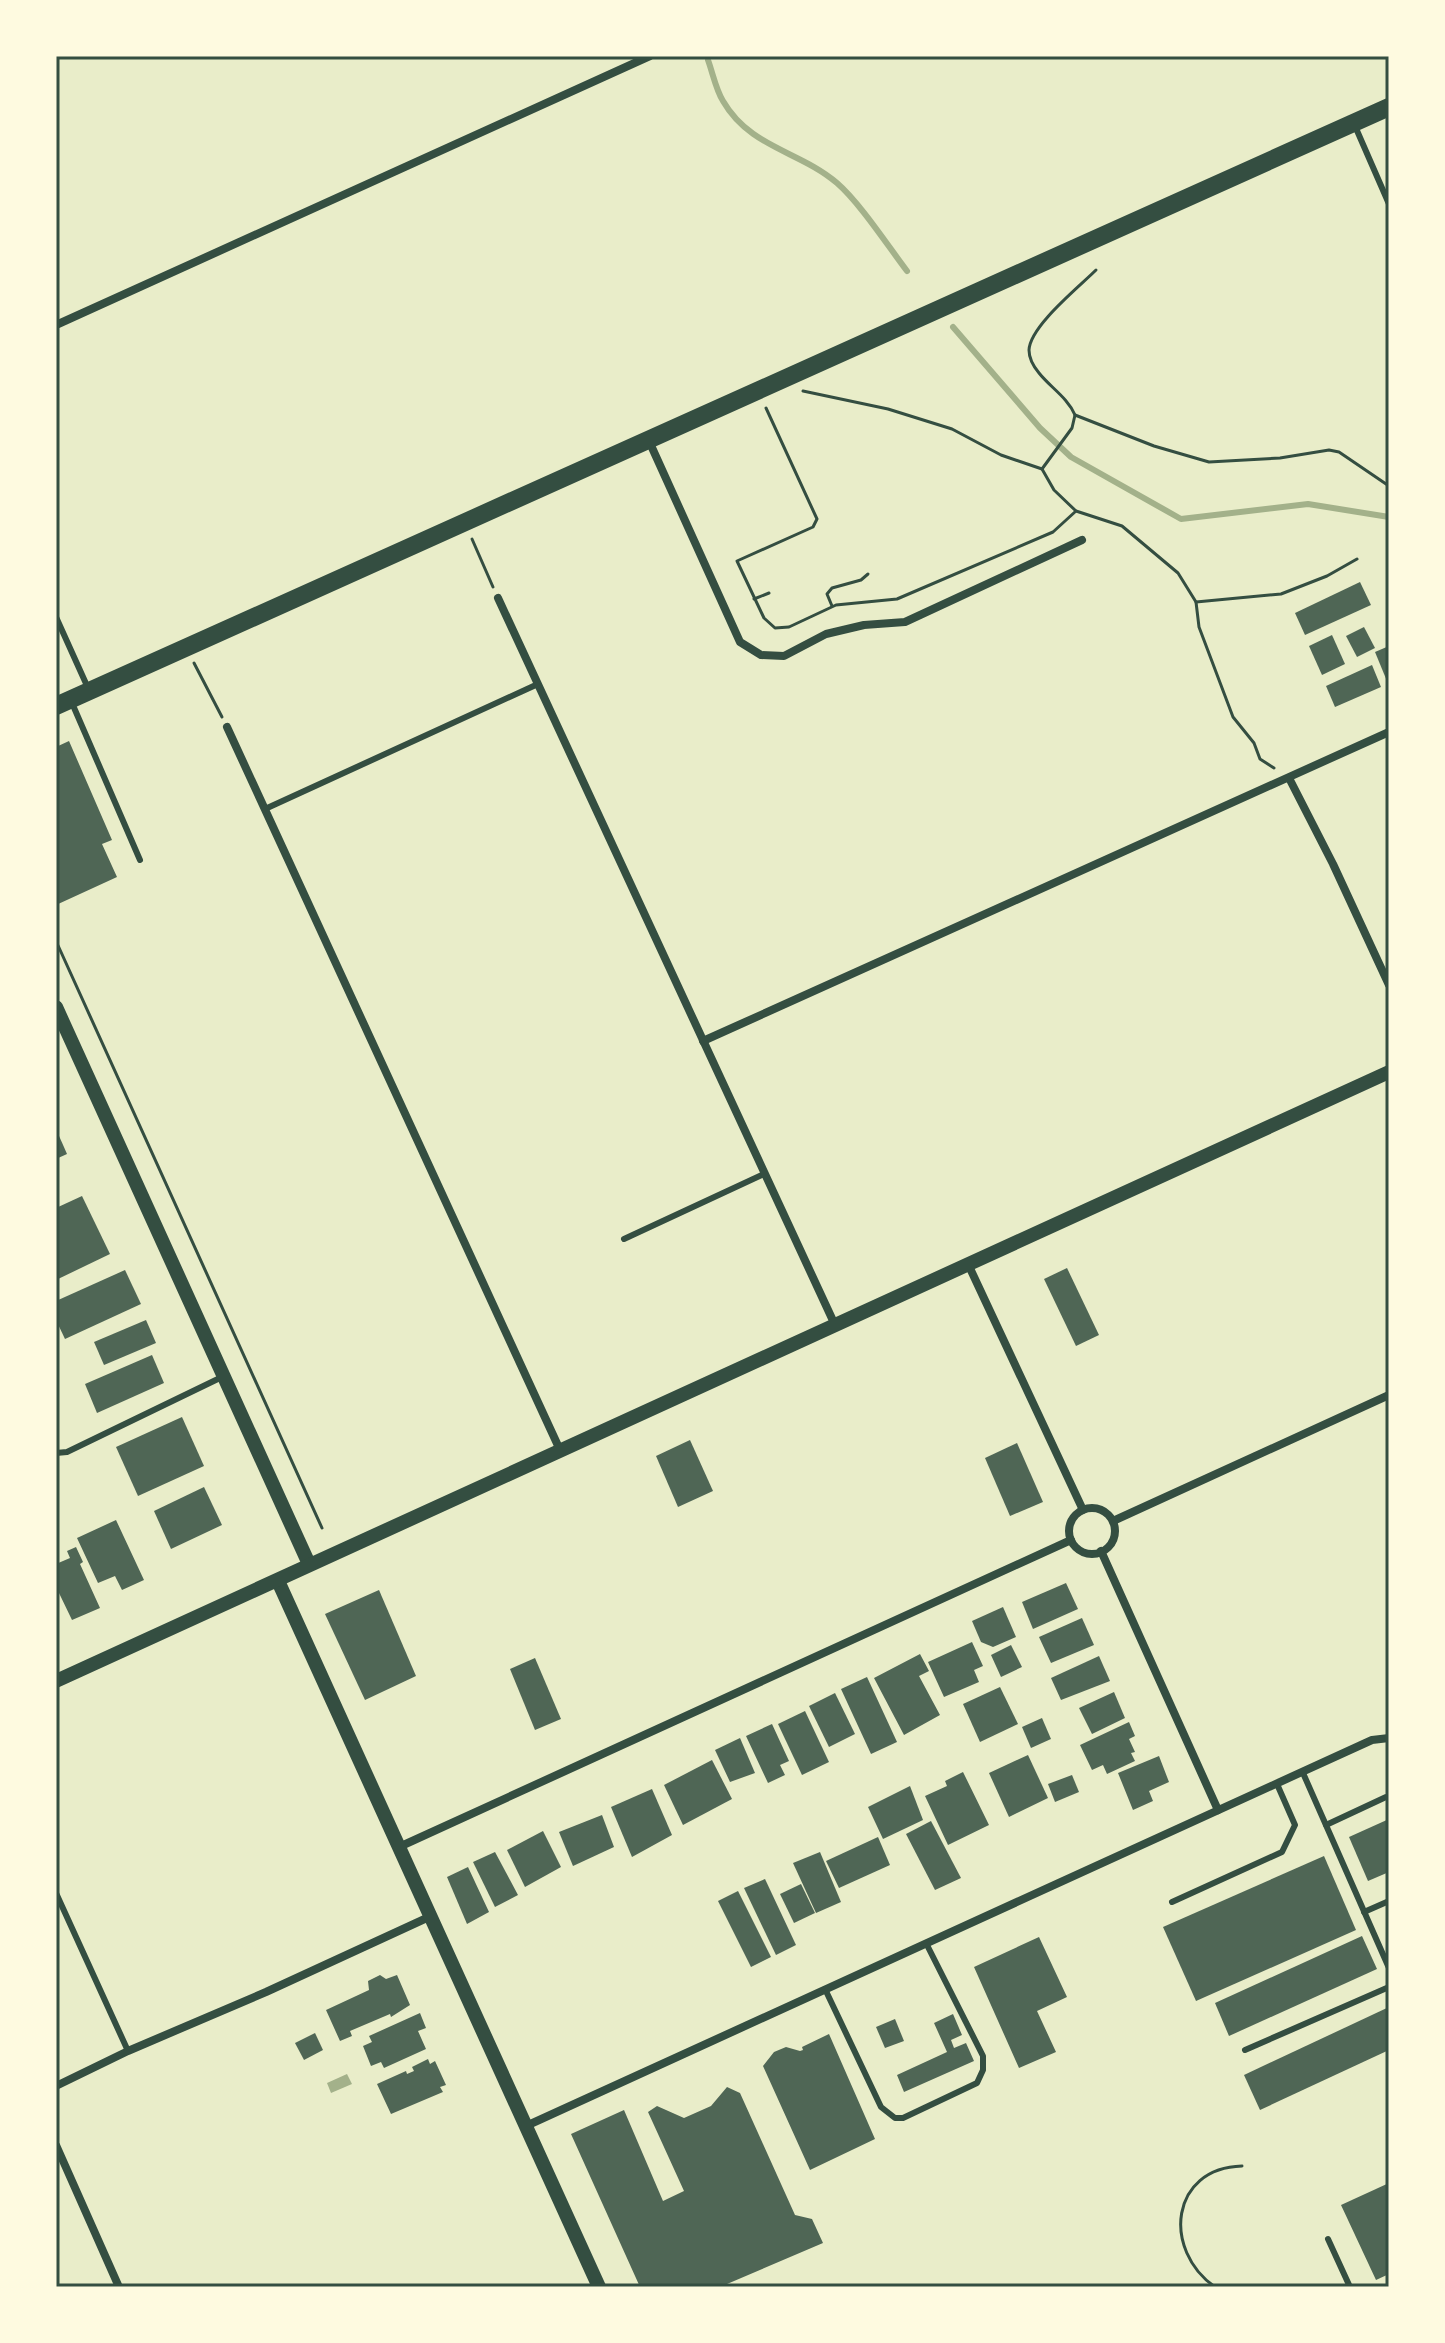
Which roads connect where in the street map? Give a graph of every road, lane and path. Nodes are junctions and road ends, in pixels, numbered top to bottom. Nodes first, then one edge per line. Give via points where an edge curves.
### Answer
1 (650, 56) edge
2 (1389, 107) edge
3 (1354, 123) junction
4 (1389, 204) edge
5 (1096, 270) dead end
6 (56, 325) edge
7 (772, 384) junction
8 (1075, 415) junction
9 (774, 425) dead end
10 (648, 440) junction
11 (1042, 469) junction
12 (1389, 486) edge
13 (1076, 511) junction
14 (464, 522) junction
15 (1082, 540) dead end
16 (1357, 559) dead end
17 (868, 574) dead end
18 (769, 593) dead end
19 (498, 598) joint
20 (754, 599) junction
21 (1196, 602) junction
22 (833, 607) junction
23 (56, 617) edge
24 (186, 648) junction
25 (538, 684) junction
26 (89, 691) junction
27 (64, 703) edge
28 (227, 727) joint
29 (1389, 732) edge
30 (1289, 778) junction
31 (265, 809) junction
32 (140, 860) dead end
33 (56, 941) edge
34 (1389, 985) edge
35 (56, 1007) edge
36 (703, 1041) junction
37 (1389, 1072) edge
38 (764, 1174) junction
39 (624, 1239) dead end
40 (968, 1264) junction
41 (835, 1325) junction
42 (225, 1375) junction
43 (1389, 1395) edge
44 (560, 1450) junction
45 (56, 1453) edge
46 (1083, 1510) junction
47 (1113, 1521) junction
48 (322, 1528) dead end
49 (1071, 1540) junction
50 (1101, 1551) junction
51 (309, 1564) junction
52 (278, 1581) junction
53 (56, 1681) edge
54 (1389, 1738) edge
55 (1303, 1773) junction
56 (1277, 1784) junction
57 (1386, 1797) dead end
58 (1218, 1810) junction
59 (1326, 1825) junction
60 (399, 1847) junction
61 (56, 1893) edge
62 (1389, 1901) edge
63 (1172, 1902) dead end
64 (1364, 1912) junction
65 (429, 1917) junction
66 (926, 1943) junction
67 (1389, 1968) edge
68 (1389, 1987) edge
69 (825, 1989) junction
70 (1245, 2050) dead end
71 (128, 2051) junction
72 (56, 2086) edge
73 (526, 2126) junction
74 (56, 2145) edge
75 (1242, 2166) dead end
76 (1328, 2239) dead end
77 (119, 2287) edge
78 (599, 2287) edge
79 (1215, 2287) edge
80 (1350, 2287) edge

1 - 6 street
2 - 3 main road
3 - 4 lane
3 - 7 main road
5 - 8 path via 1052,313 1029,351 1034,366
7 - 10 main road
7 - 11 path via 952,429
8 - 11 path via 1072,428
8 - 12 path via 1209,462 1339,452
9 - 20 path via 817,519 813,527 737,561
10 - 14 main road
10 - 15 street via 740,642 761,655 784,656 826,634 864,625 905,622
11 - 13 path
13 - 21 path via 1122,526 1178,573
13 - 22 path via 1053,532 897,599
14 - 19 path
14 - 24 main road
16 - 21 path via 1281,594
17 - 22 path via 828,591
18 - 20 path
19 - 25 street
20 - 22 path via 775,628
21 - 30 path via 1199,627 1233,717 1260,759
23 - 26 lane
24 - 26 main road
24 - 28 path
25 - 31 lane
25 - 36 street
26 - 27 main road
27 - 32 lane
28 - 31 street
29 - 30 street
30 - 34 street
30 - 36 street
31 - 44 street
33 - 48 path
35 - 42 street
36 - 38 street
37 - 40 street
38 - 39 lane
38 - 41 street
40 - 41 street
40 - 46 street
41 - 44 street
42 - 45 lane
42 - 51 street
43 - 47 street
44 - 51 street
46 - 47 street via 1096,1508
46 - 49 street via 1072,1519
47 - 50 street via 1115,1535
49 - 50 street via 1087,1553
49 - 60 street
50 - 58 street
51 - 52 street
52 - 53 street
52 - 60 street
54 - 55 street via 1372,1740
55 - 56 street
55 - 59 lane
56 - 58 street
56 - 63 lane via 1295,1825 1282,1852
57 - 59 lane
58 - 66 street
59 - 64 lane
60 - 65 street
61 - 71 lane
62 - 64 lane
64 - 67 lane
65 - 71 street
65 - 73 street
66 - 69 street
66 - 69 lane via 983,2056 983,2070 977,2083 903,2118 881,2107
68 - 70 lane
69 - 73 street
71 - 72 street
73 - 78 street
74 - 77 street
75 - 79 path via 1215,2169 1200,2178 1183,2207 1184,2251 1194,2269
76 - 80 lane

